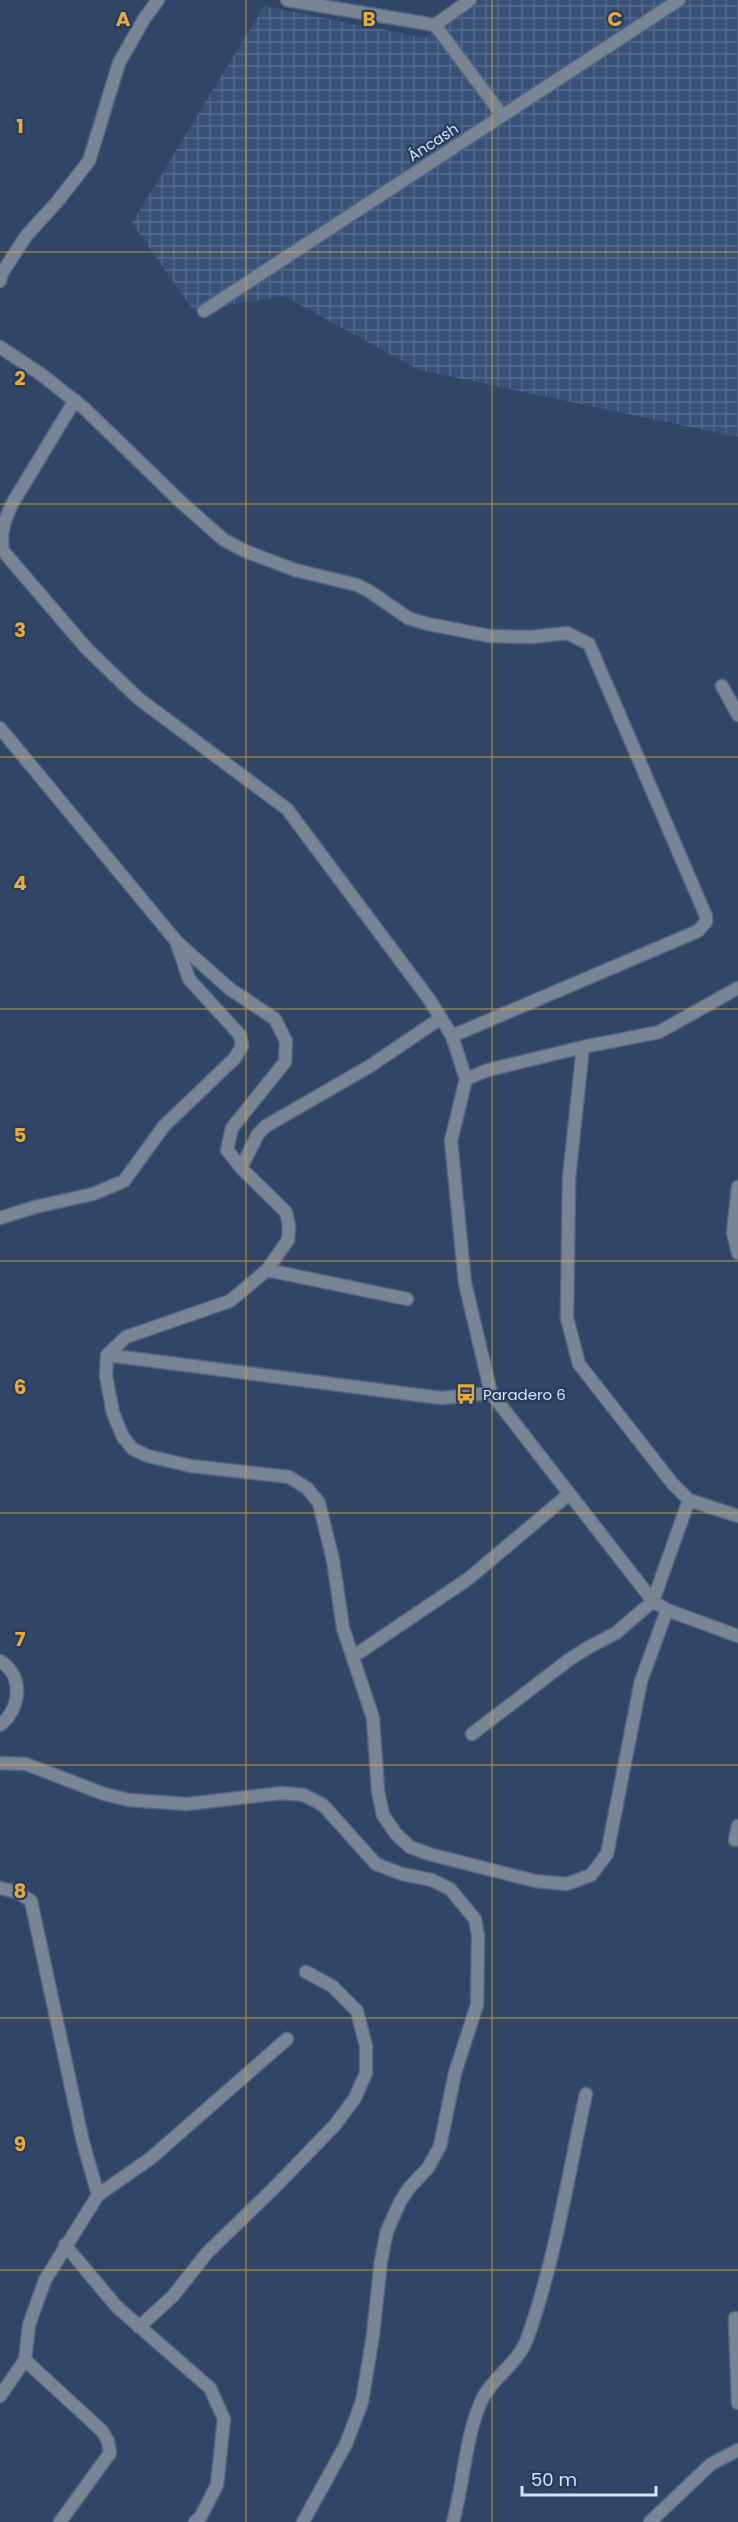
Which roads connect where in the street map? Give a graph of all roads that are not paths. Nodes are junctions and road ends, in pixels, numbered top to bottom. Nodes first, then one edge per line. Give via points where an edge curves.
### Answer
1 (158, 0) edge
2 (287, 0) edge
3 (470, 0) edge
4 (679, 0) edge
5 (435, 25) junction
6 (502, 115) junction
7 (0, 281) edge
8 (204, 310) dead end
9 (0, 347) edge
10 (75, 400) junction
11 (722, 686) dead end
12 (738, 715) edge
13 (0, 728) edge
14 (177, 942) junction
15 (738, 988) edge
16 (441, 1018) junction
17 (452, 1036) junction
18 (583, 1047) junction
19 (466, 1079) junction
20 (241, 1168) junction
21 (738, 1187) edge
22 (0, 1218) edge
23 (738, 1253) edge
24 (267, 1270) junction
25 (407, 1299) dead end
26 (107, 1355) junction
27 (491, 1393) junction
28 (569, 1494) junction
29 (689, 1500) junction
30 (738, 1516) edge
31 (653, 1601) junction
32 (667, 1610) junction
33 (738, 1635) edge
34 (354, 1656) junction
35 (0, 1660) edge
36 (0, 1725) edge
37 (472, 1734) dead end
38 (0, 1763) edge
39 (738, 1826) edge
40 (735, 1840) dead end
41 (0, 1888) edge
42 (306, 1972) dead end
43 (287, 2039) dead end
44 (586, 2094) dead end
45 (98, 2195) junction
46 (65, 2245) junction
47 (735, 2318) dead end
48 (139, 2327) junction
49 (26, 2360) junction
50 (0, 2396) edge
51 (738, 2403) edge
52 (738, 2450) edge
53 (60, 2522) edge
54 (195, 2522) edge
55 (303, 2522) edge
56 (453, 2522) edge
57 (650, 2522) edge

1 - 7 street via 119,63 89,161 26,236
2 - 5 street
3 - 5 street
4 - 6 street, Áncash
5 - 6 street
6 - 8 street, Áncash
9 - 10 street
10 - 16 street via 12,504 4,522 3,551 87,649 139,699 287,809
10 - 17 street via 182,503 224,540 245,551 295,570 357,585 408,618 438,627 511,637 567,633 589,644 706,922 698,931
11 - 12 street
13 - 14 street
14 - 20 street via 230,989 275,1019 286,1041 285,1062 231,1128 227,1149
14 - 22 street via 189,979 240,1035 242,1046 235,1058 164,1126 124,1181 93,1194
15 - 18 street via 659,1032
16 - 17 street
16 - 20 street via 370,1066 266,1126
17 - 19 street
18 - 19 street
18 - 29 street via 570,1178 567,1318 579,1364 672,1484
19 - 27 street via 451,1141 465,1283
20 - 24 street via 286,1212 288,1240
21 - 23 street via 733,1233
24 - 25 street
24 - 26 street via 230,1301 126,1337
26 - 27 street via 441,1398
26 - 34 street via 106,1376 113,1413 133,1449 191,1466 289,1477 307,1488 319,1503 333,1560 343,1628
27 - 28 street
28 - 31 street
28 - 34 street via 468,1579
29 - 30 street
29 - 31 street
31 - 32 street
31 - 37 street via 616,1633 589,1647
32 - 33 street
32 - 34 street via 641,1681 607,1854 591,1875 567,1884 535,1881 429,1854 410,1847 396,1834 383,1815 373,1718
35 - 36 street via 16,1677 17,1690 15,1704
38 - 55 street via 26,1764 129,1800 187,1804 282,1793 304,1795 323,1804 376,1864 450,1889 475,1918 477,2005 455,2073 440,2146 428,2168 409,2187 387,2231 362,2402 346,2444
39 - 40 street
41 - 45 street via 31,1901 82,2142
42 - 48 street via 332,1986 357,2011 366,2046 366,2073 355,2098 335,2125
43 - 45 street via 151,2158
44 - 56 street via 547,2271 526,2342 486,2393 471,2428
45 - 46 street
46 - 48 street
46 - 49 street via 45,2280 29,2325
47 - 51 street
48 - 54 street via 210,2388 224,2419 217,2485
49 - 50 street
49 - 53 street via 108,2441 110,2453
52 - 57 street via 711,2464

